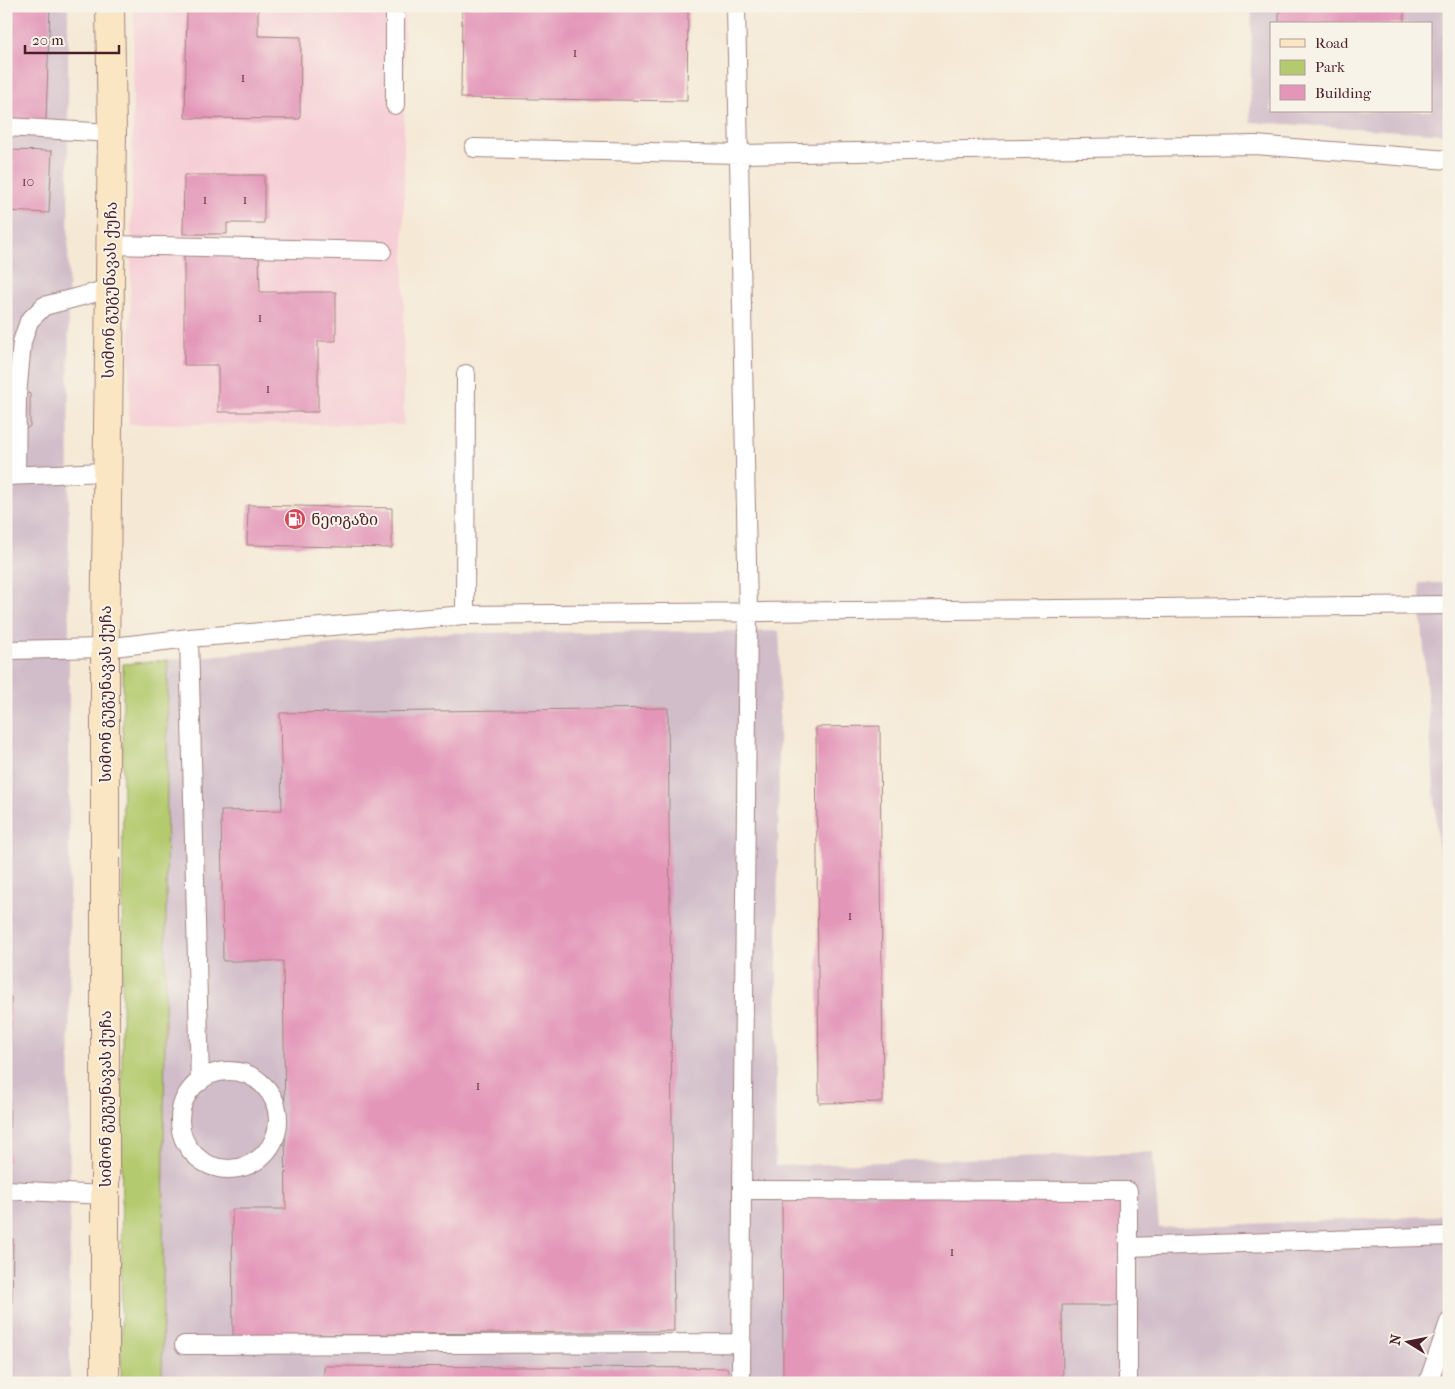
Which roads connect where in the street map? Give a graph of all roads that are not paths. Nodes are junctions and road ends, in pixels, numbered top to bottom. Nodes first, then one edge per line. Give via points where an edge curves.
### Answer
1 (110, 6) edge
2 (395, 6) edge
3 (736, 6) edge
4 (395, 105) dead end
5 (6, 127) edge
6 (112, 133) junction
7 (474, 148) dead end
8 (739, 154) junction
9 (1449, 160) edge
10 (110, 245) junction
11 (382, 251) dead end
12 (109, 289) junction
13 (466, 374) dead end
14 (106, 472) junction
15 (11, 475) edge
16 (1449, 605) edge
17 (748, 612) junction
18 (465, 615) junction
19 (189, 638) junction
20 (104, 648) junction
21 (6, 650) edge
22 (200, 1082) junction
23 (6, 1190) edge
24 (742, 1190) junction
25 (105, 1195) junction
26 (1449, 1236) edge
27 (1128, 1247) junction
28 (1449, 1322) edge
29 (742, 1343) junction
30 (184, 1345) dead end
31 (105, 1383) edge
32 (741, 1383) edge
33 (1128, 1383) edge
34 (1428, 1383) edge

1 - 6 main road, სიმონ გუგუნავას ქუჩა
2 - 4 lane
3 - 8 lane
5 - 6 lane
6 - 10 main road, სიმონ გუგუნავას ქუჩა
7 - 8 lane
8 - 9 lane via 1255,145
8 - 17 lane
10 - 11 lane
10 - 12 main road, სიმონ გუგუნავას ქუჩა
12 - 14 main road, სიმონ გუგუნავას ქუჩა
12 - 15 lane via 44,306 29,321 22,342
13 - 18 lane
14 - 15 lane
14 - 20 main road, სიმონ გუგუნავას ქუჩა
16 - 17 lane
17 - 18 lane
17 - 24 lane
18 - 19 lane
19 - 20 lane
19 - 22 lane
20 - 21 lane
20 - 25 main road, სიმონ გუგუნავას ქუჩა
22 - 22 lane via 184,1101 180,1117 188,1147 212,1166 243,1168 257,1161 276,1137 279,1122 269,1090 256,1078 240,1072 223,1071
23 - 25 lane
24 - 27 lane via 1128,1191
24 - 29 lane
25 - 31 main road, სიმონ გუგუნავას ქუჩა
26 - 27 lane
27 - 33 lane
28 - 34 lane
29 - 30 lane
29 - 32 lane

